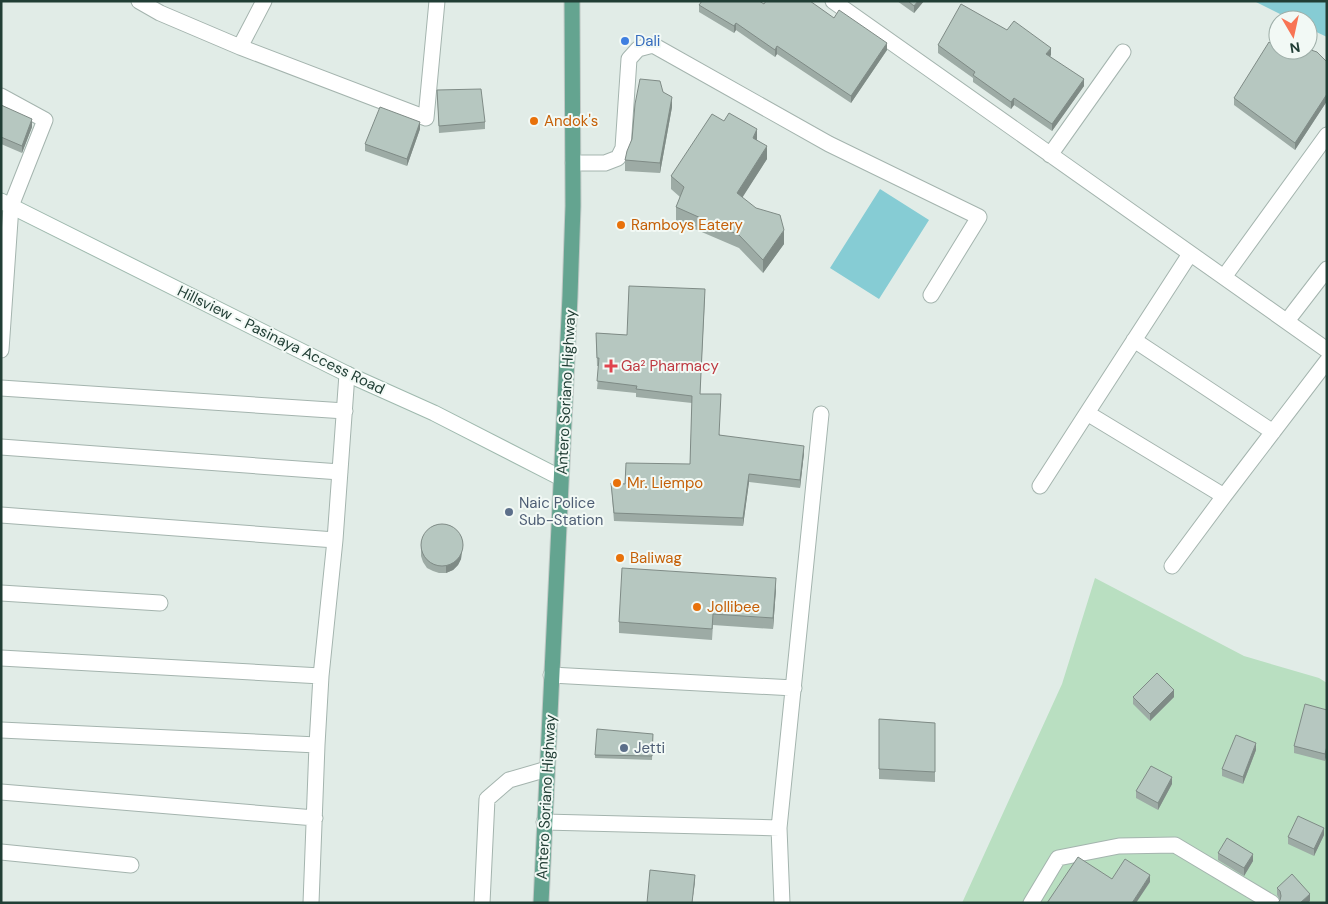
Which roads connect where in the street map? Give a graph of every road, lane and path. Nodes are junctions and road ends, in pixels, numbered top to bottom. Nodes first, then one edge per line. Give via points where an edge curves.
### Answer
1 (139, 1) edge
2 (264, 1) edge
3 (437, 1) edge
4 (572, 1) edge
5 (833, 1) edge
6 (163, 7) edge
7 (240, 46) junction
8 (1123, 52) dead end
9 (1, 96) edge
10 (1327, 135) edge
11 (1050, 155) junction
12 (573, 163) junction
13 (6, 204) edge
14 (1190, 254) junction
15 (5, 259) edge
16 (1327, 269) edge
17 (1224, 278) junction
18 (931, 295) dead end
19 (1287, 321) junction
20 (2, 325) edge
21 (1134, 340) junction
22 (1, 350) edge
23 (1327, 350) edge
24 (1327, 360) edge
25 (347, 374) junction
26 (1, 388) edge
27 (344, 411) junction
28 (1087, 412) junction
29 (821, 414) dead end
30 (1272, 432) junction
31 (1, 447) edge
32 (340, 472) junction
33 (561, 478) junction
34 (1040, 486) dead end
35 (1224, 496) junction
36 (1, 515) edge
37 (335, 540) junction
38 (1172, 566) dead end
39 (1, 592) edge
40 (160, 602) dead end
41 (1, 658) edge
42 (551, 675) junction
43 (321, 676) junction
44 (794, 688) junction
45 (1, 730) edge
46 (317, 745) junction
47 (547, 769) junction
48 (1, 792) edge
49 (315, 818) junction
50 (544, 822) junction
51 (779, 828) junction
52 (1, 852) edge
53 (131, 865) dead end
54 (312, 903) edge
55 (482, 903) edge
56 (540, 903) edge
57 (782, 903) edge
58 (1030, 903) edge
59 (1272, 903) edge

1 - 6 street
2 - 7 street
3 - 7 street via 426,118
4 - 12 main road, Antero Soriano Highway
5 - 11 street
6 - 7 street
8 - 11 street
9 - 13 street via 45,120
10 - 17 street
11 - 14 street
12 - 18 street via 605,163 618,158 623,148 629,60 638,49 653,45 829,144 979,216
12 - 33 main road, Antero Soriano Highway
13 - 15 street
13 - 25 street, Hillsview - Pasinaya Access Road
14 - 17 street
14 - 21 street
15 - 20 street
16 - 19 street
17 - 19 street
19 - 23 street
20 - 22 street
21 - 28 street
21 - 30 street
24 - 30 street
25 - 27 street
25 - 33 street, Hillsview - Pasinaya Access Road
26 - 27 street
27 - 32 street
28 - 34 street
28 - 35 street
29 - 44 street
30 - 35 street
31 - 32 street
32 - 37 street
33 - 42 main road, Antero Soriano Highway
35 - 38 street
36 - 37 street
37 - 43 street
39 - 40 street
41 - 43 street
42 - 44 street
42 - 47 main road, Antero Soriano Highway
43 - 46 street
44 - 51 street
45 - 46 street
46 - 49 street
47 - 50 main road, Antero Soriano Highway
47 - 55 street via 509,780 486,799
48 - 49 street
49 - 54 street
50 - 51 street
50 - 56 main road, Antero Soriano Highway
51 - 57 street
52 - 53 street
58 - 59 street via 1058,858 1119,846 1174,845

